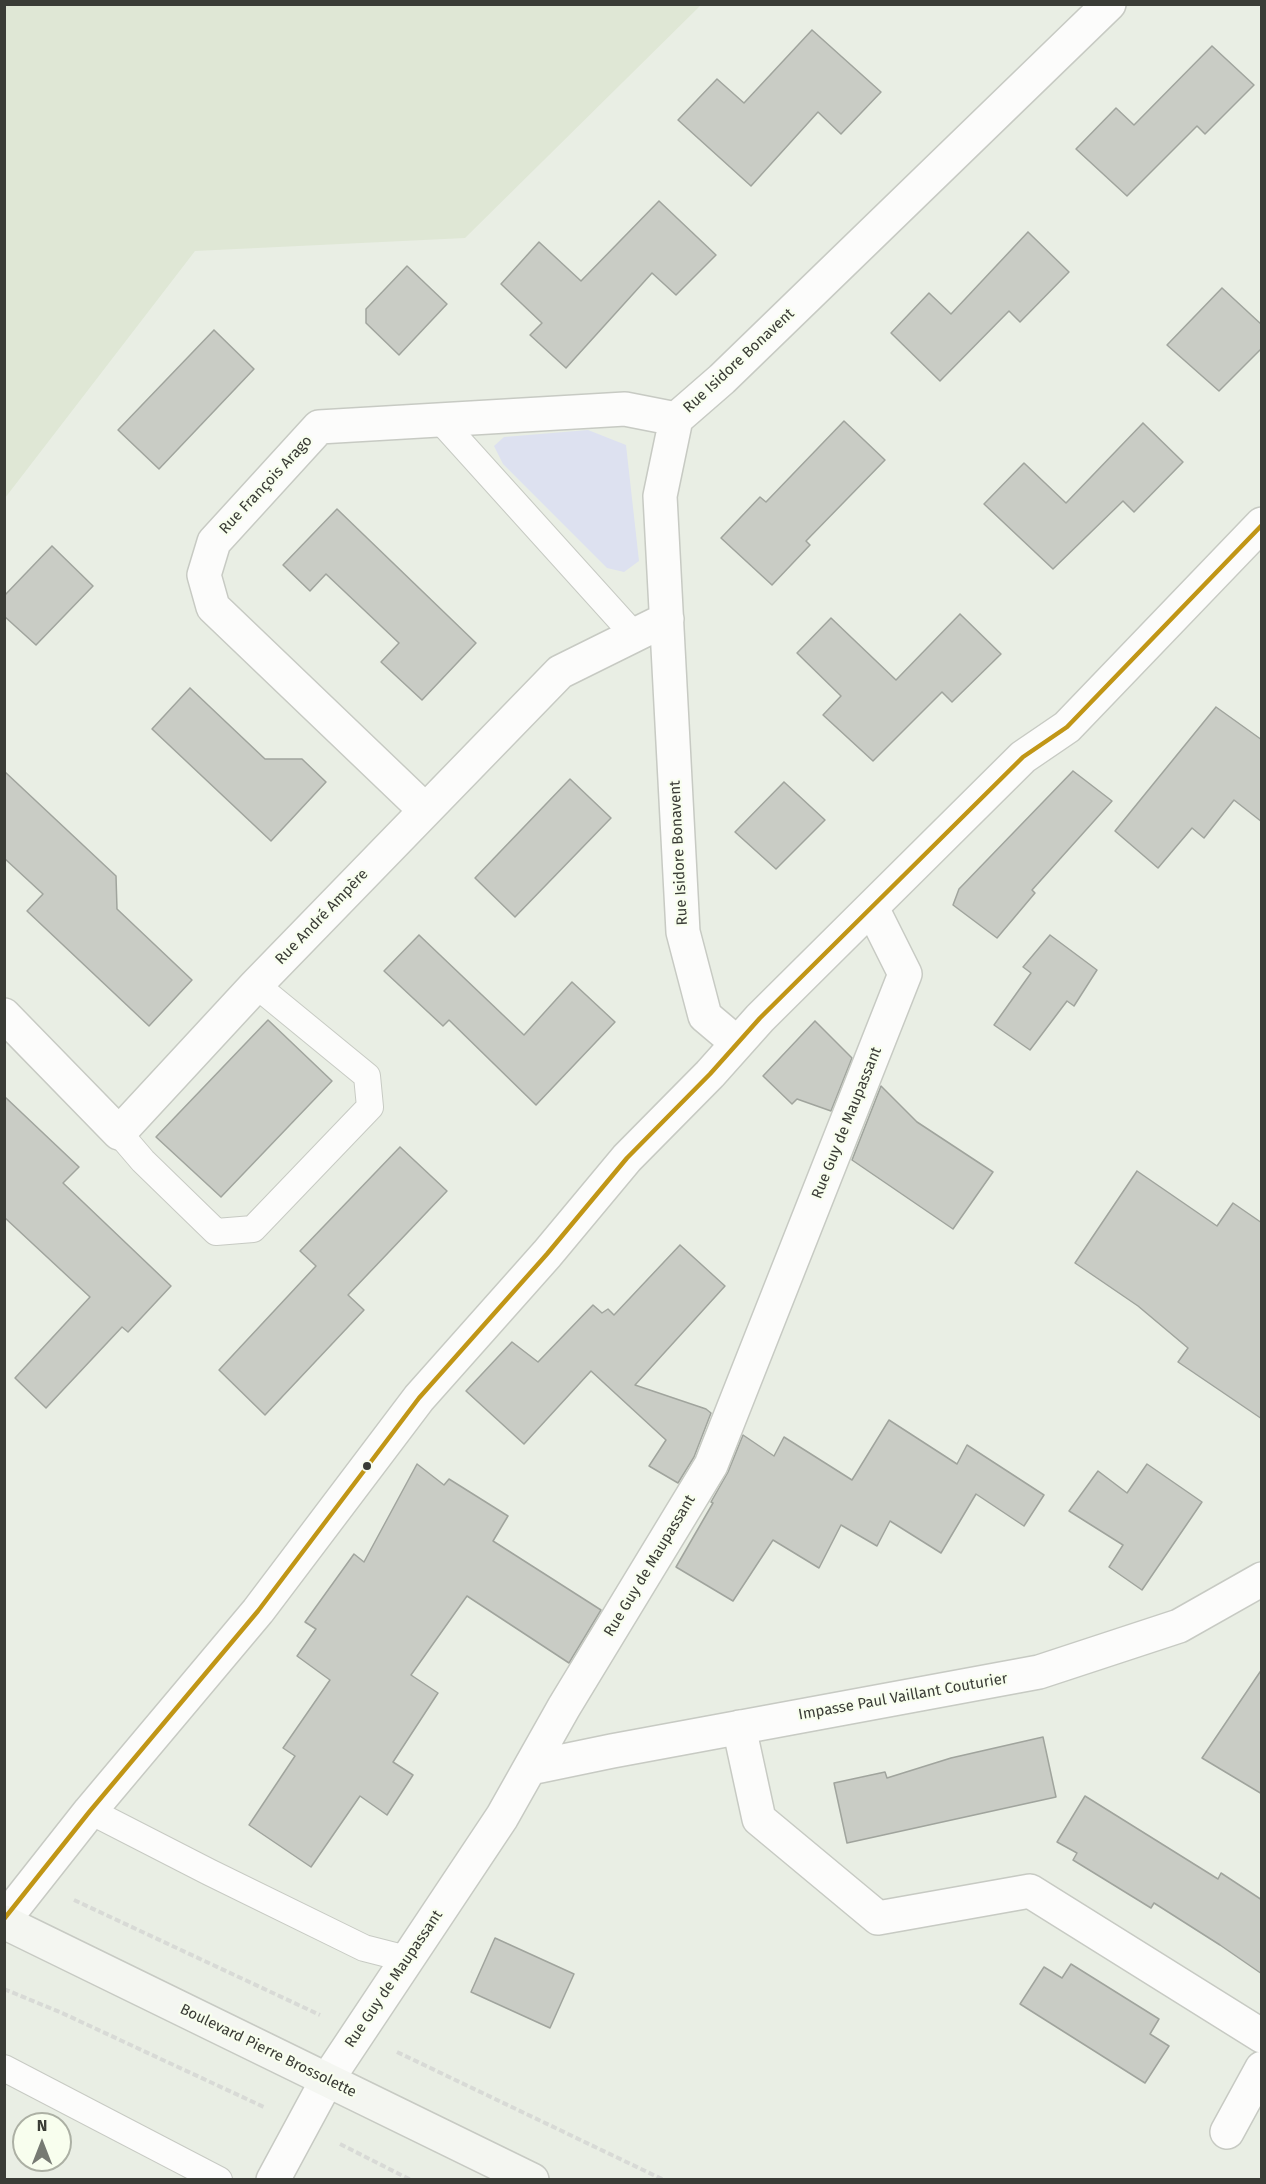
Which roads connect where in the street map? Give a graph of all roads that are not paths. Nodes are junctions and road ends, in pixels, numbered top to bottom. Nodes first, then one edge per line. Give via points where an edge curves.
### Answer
1 (1109, 4) edge
2 (676, 419) junction
3 (440, 420) junction
4 (1260, 529) edge
5 (667, 619) junction
6 (635, 636) junction
7 (425, 810) junction
8 (872, 908) junction
9 (256, 985) junction
10 (4, 1015) edge
11 (737, 1043) junction
12 (119, 1133) junction
13 (1262, 1579) edge
14 (739, 1727) junction
15 (530, 1768) junction
16 (90, 1811) junction
17 (4, 1921) edge
18 (407, 1959) junction
19 (1262, 2036) edge
20 (4, 2068) edge
21 (1262, 2068) edge
22 (327, 2079) junction
23 (1227, 2133) dead end
24 (219, 2180) edge
25 (273, 2180) edge
26 (532, 2180) edge

1 - 2 street, Rue Isidore Bonavent
2 - 3 street, Rue François Arago via 625,409
2 - 5 street, Rue Isidore Bonavent via 660,496
3 - 6 lane
3 - 7 street, Rue François Arago via 320,427 214,542 204,575 213,607
4 - 8 street via 1067,727 1023,757
5 - 6 street, Rue André Ampère
5 - 11 street, Rue Isidore Bonavent via 683,932 705,1016
6 - 7 street, Rue André Ampère via 560,672
7 - 9 street, Rue André Ampère
8 - 11 street
8 - 15 street, Rue Guy de Maupassant via 905,974 711,1465
9 - 12 street, Rue André Ampère
9 - 12 lane via 367,1076 370,1107 254,1229 216,1232
10 - 12 street
11 - 16 street via 627,1158 419,1398 258,1611
13 - 14 street, Impasse Paul Vaillant Couturier via 1179,1626 1039,1671
14 - 15 street, Impasse Paul Vaillant Couturier
14 - 19 street via 759,1819 878,1918 1030,1891
15 - 18 street, Rue Guy de Maupassant
16 - 17 street
16 - 18 lane via 364,1948
17 - 22 main road, Boulevard Pierre Brossolette
18 - 22 street, Rue Guy de Maupassant
20 - 24 lane
21 - 23 street
22 - 25 street, Rue Guy de Maupassant
22 - 26 main road, Boulevard Pierre Brossolette

